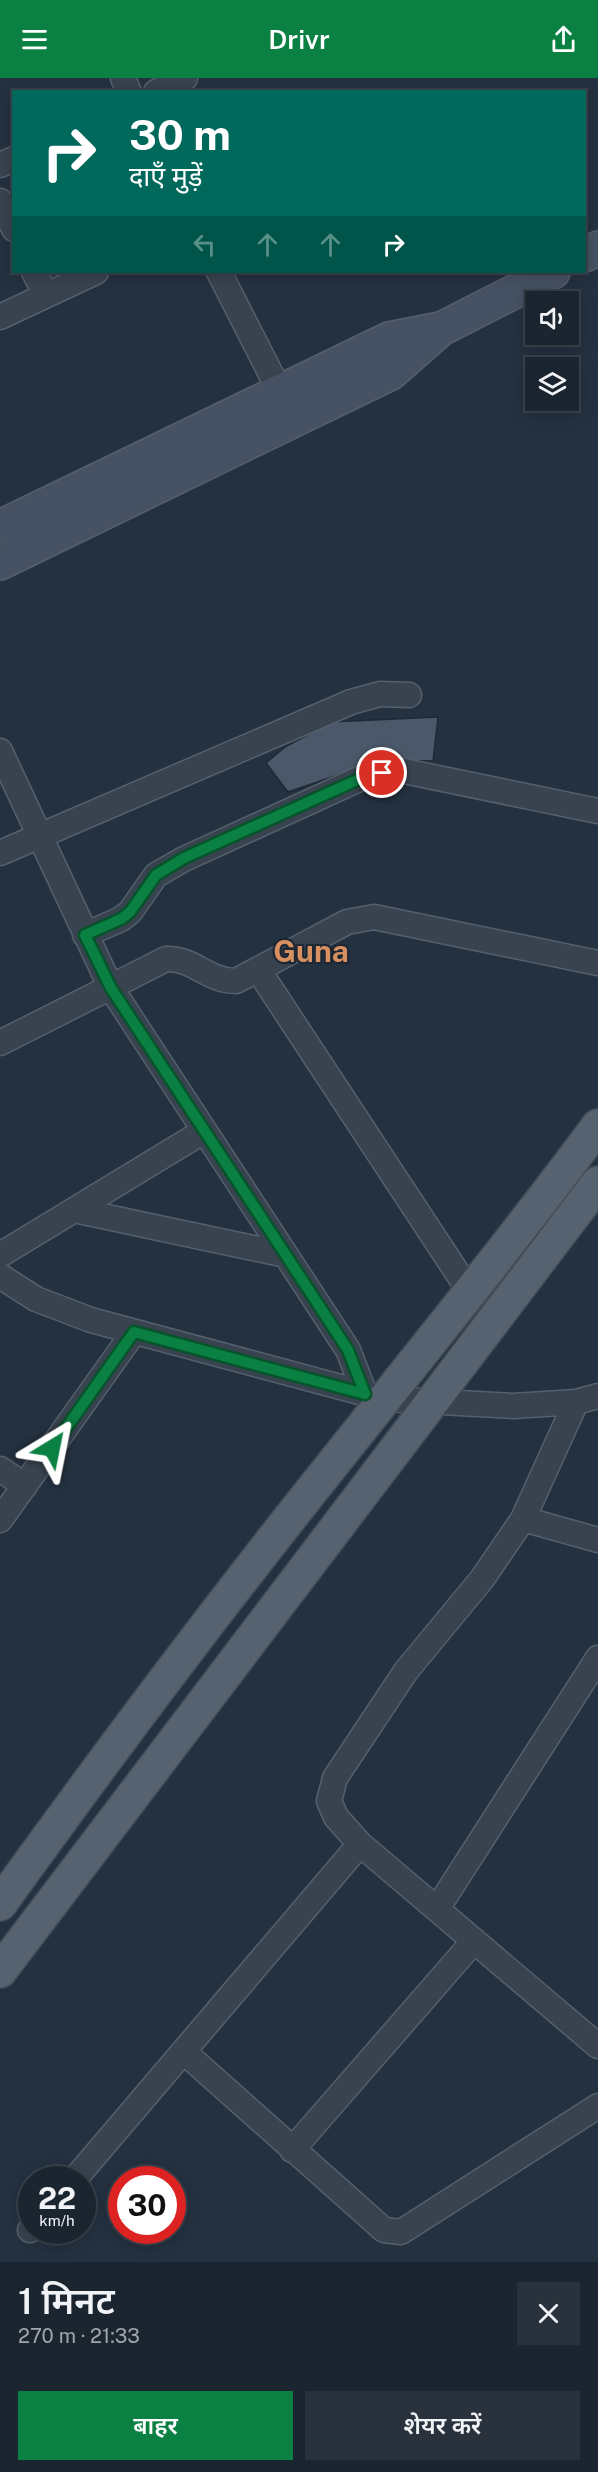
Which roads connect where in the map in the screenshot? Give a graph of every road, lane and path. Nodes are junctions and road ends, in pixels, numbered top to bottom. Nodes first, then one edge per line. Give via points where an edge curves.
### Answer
1 (185, 78) edge
2 (160, 90) edge
3 (0, 201) edge
4 (12, 225) edge
5 (35, 273) edge
6 (94, 273) edge
7 (220, 273) edge
8 (551, 273) edge
9 (46, 295) junction
10 (0, 317) edge
11 (441, 329) junction
12 (280, 392) junction
13 (0, 527) edge
14 (0, 563) edge
15 (409, 695) dead end
16 (0, 751) edge
17 (598, 811) edge
18 (38, 836) junction
19 (0, 853) edge
20 (85, 935) junction
21 (598, 963) edge
22 (259, 971) junction
23 (111, 988) junction
24 (0, 1043) edge
25 (598, 1126) edge
26 (204, 1131) junction
27 (598, 1183) edge
28 (74, 1210) junction
29 (0, 1255) edge
30 (286, 1255) junction
31 (0, 1276) edge
32 (470, 1292) junction
33 (134, 1332) junction
34 (375, 1397) junction
35 (587, 1399) edge
36 (429, 1404) junction
37 (0, 1469) edge
38 (25, 1486) junction
39 (524, 1519) junction
40 (0, 1520) edge
41 (598, 1540) edge
42 (598, 1658) edge
43 (360, 1844) junction
44 (0, 1904) edge
45 (437, 1909) junction
46 (474, 1941) junction
47 (0, 1971) edge
48 (598, 2046) edge
49 (184, 2052) junction
50 (598, 2106) edge
51 (292, 2150) junction
52 (86, 2166) edge

1 - 2 street
3 - 4 street
5 - 9 street
6 - 9 street
7 - 12 street
8 - 11 main road
9 - 10 street
11 - 12 main road via 388,339
11 - 14 main road via 391,373
12 - 13 main road
15 - 18 street via 380,694 351,702
16 - 18 street
17 - 20 street via 399,770 366,776 184,858 156,875 121,919
18 - 19 street
18 - 20 street
20 - 23 street
21 - 22 street via 374,917 347,922
22 - 23 street via 236,981 219,981 180,959 166,959
22 - 32 street
23 - 24 street
23 - 26 street
25 - 32 main road
26 - 28 street
26 - 30 street
27 - 36 main road
28 - 29 street
28 - 30 street
30 - 34 street
31 - 33 street via 36,1299
32 - 34 main road
33 - 34 street
33 - 38 street
34 - 36 street
34 - 44 main road via 102,1761
35 - 36 street via 513,1406
35 - 39 street
36 - 47 main road
37 - 38 street
38 - 40 street
39 - 41 street
39 - 43 street via 482,1579 406,1671 335,1778 328,1801 336,1817
42 - 45 street
43 - 45 street
43 - 49 street
45 - 46 street
46 - 48 street
46 - 51 street
49 - 51 street
49 - 52 street
50 - 51 street via 401,2232 384,2230

